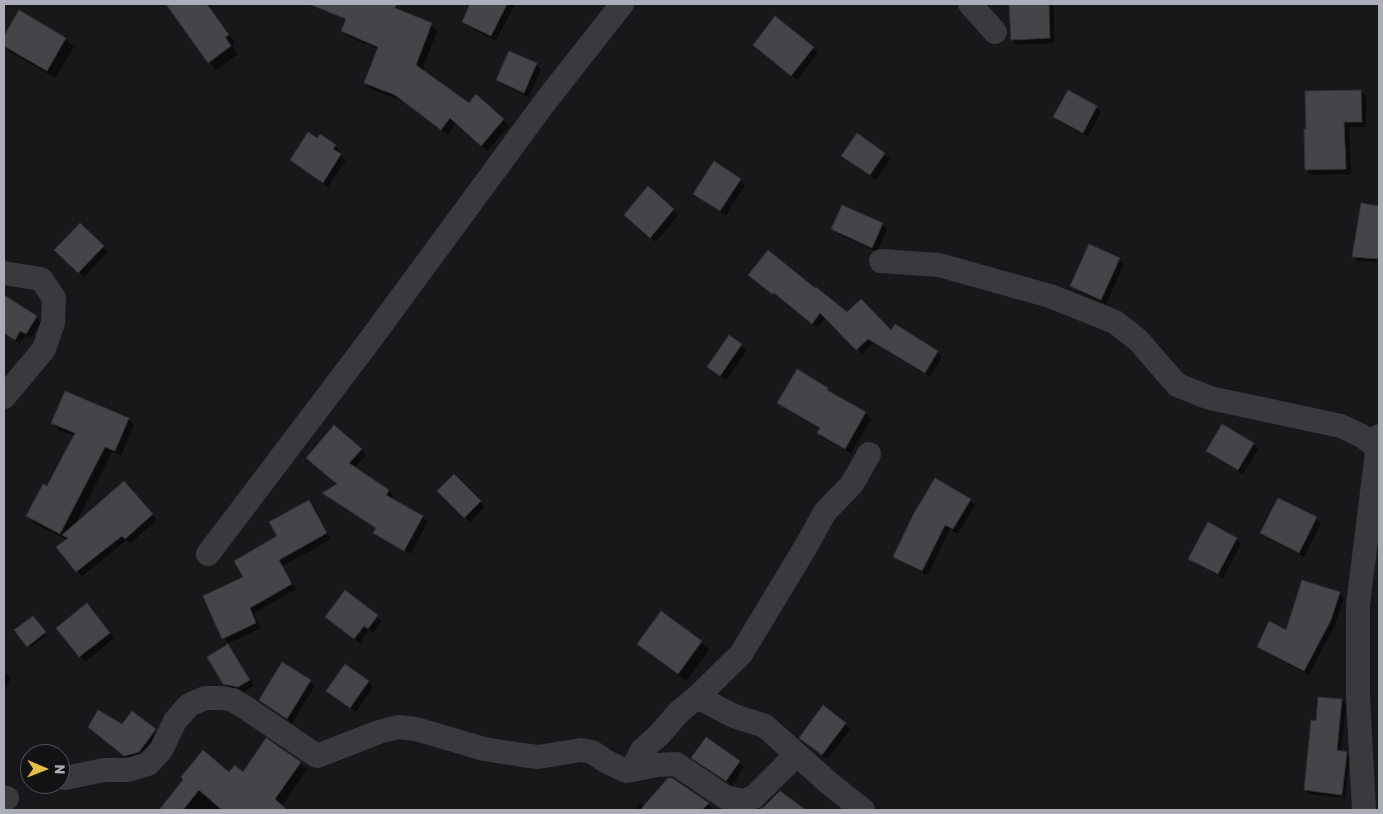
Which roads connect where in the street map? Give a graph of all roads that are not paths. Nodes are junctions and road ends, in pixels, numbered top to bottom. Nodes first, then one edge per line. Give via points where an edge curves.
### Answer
1 (622, 4) edge
2 (970, 4) edge
3 (995, 32) dead end
4 (881, 261) dead end
5 (4, 273) edge
6 (4, 397) edge
7 (1378, 442) edge
8 (869, 454) dead end
9 (208, 554) dead end
10 (697, 698) junction
11 (794, 752) junction
12 (632, 770) junction
13 (70, 777) edge
14 (863, 810) edge
15 (1364, 810) edge

1 - 9 street
2 - 3 street
4 - 7 street via 939,265 1050,296 1115,322 1138,340 1177,385 1210,398 1341,426
5 - 6 street via 41,279 54,298 53,323 44,349
7 - 15 street via 1358,605 1358,696
8 - 10 street via 852,484 825,512 741,654
10 - 11 street via 734,716 765,726
10 - 12 street via 642,750
11 - 12 street via 787,764 754,797 743,801 725,797 676,764
11 - 14 street
12 - 13 street via 626,771 592,752 581,750 538,757 522,755 484,749 416,729 398,727 317,756 233,700 206,698 189,705 175,721 161,750 148,764 128,770 104,770

